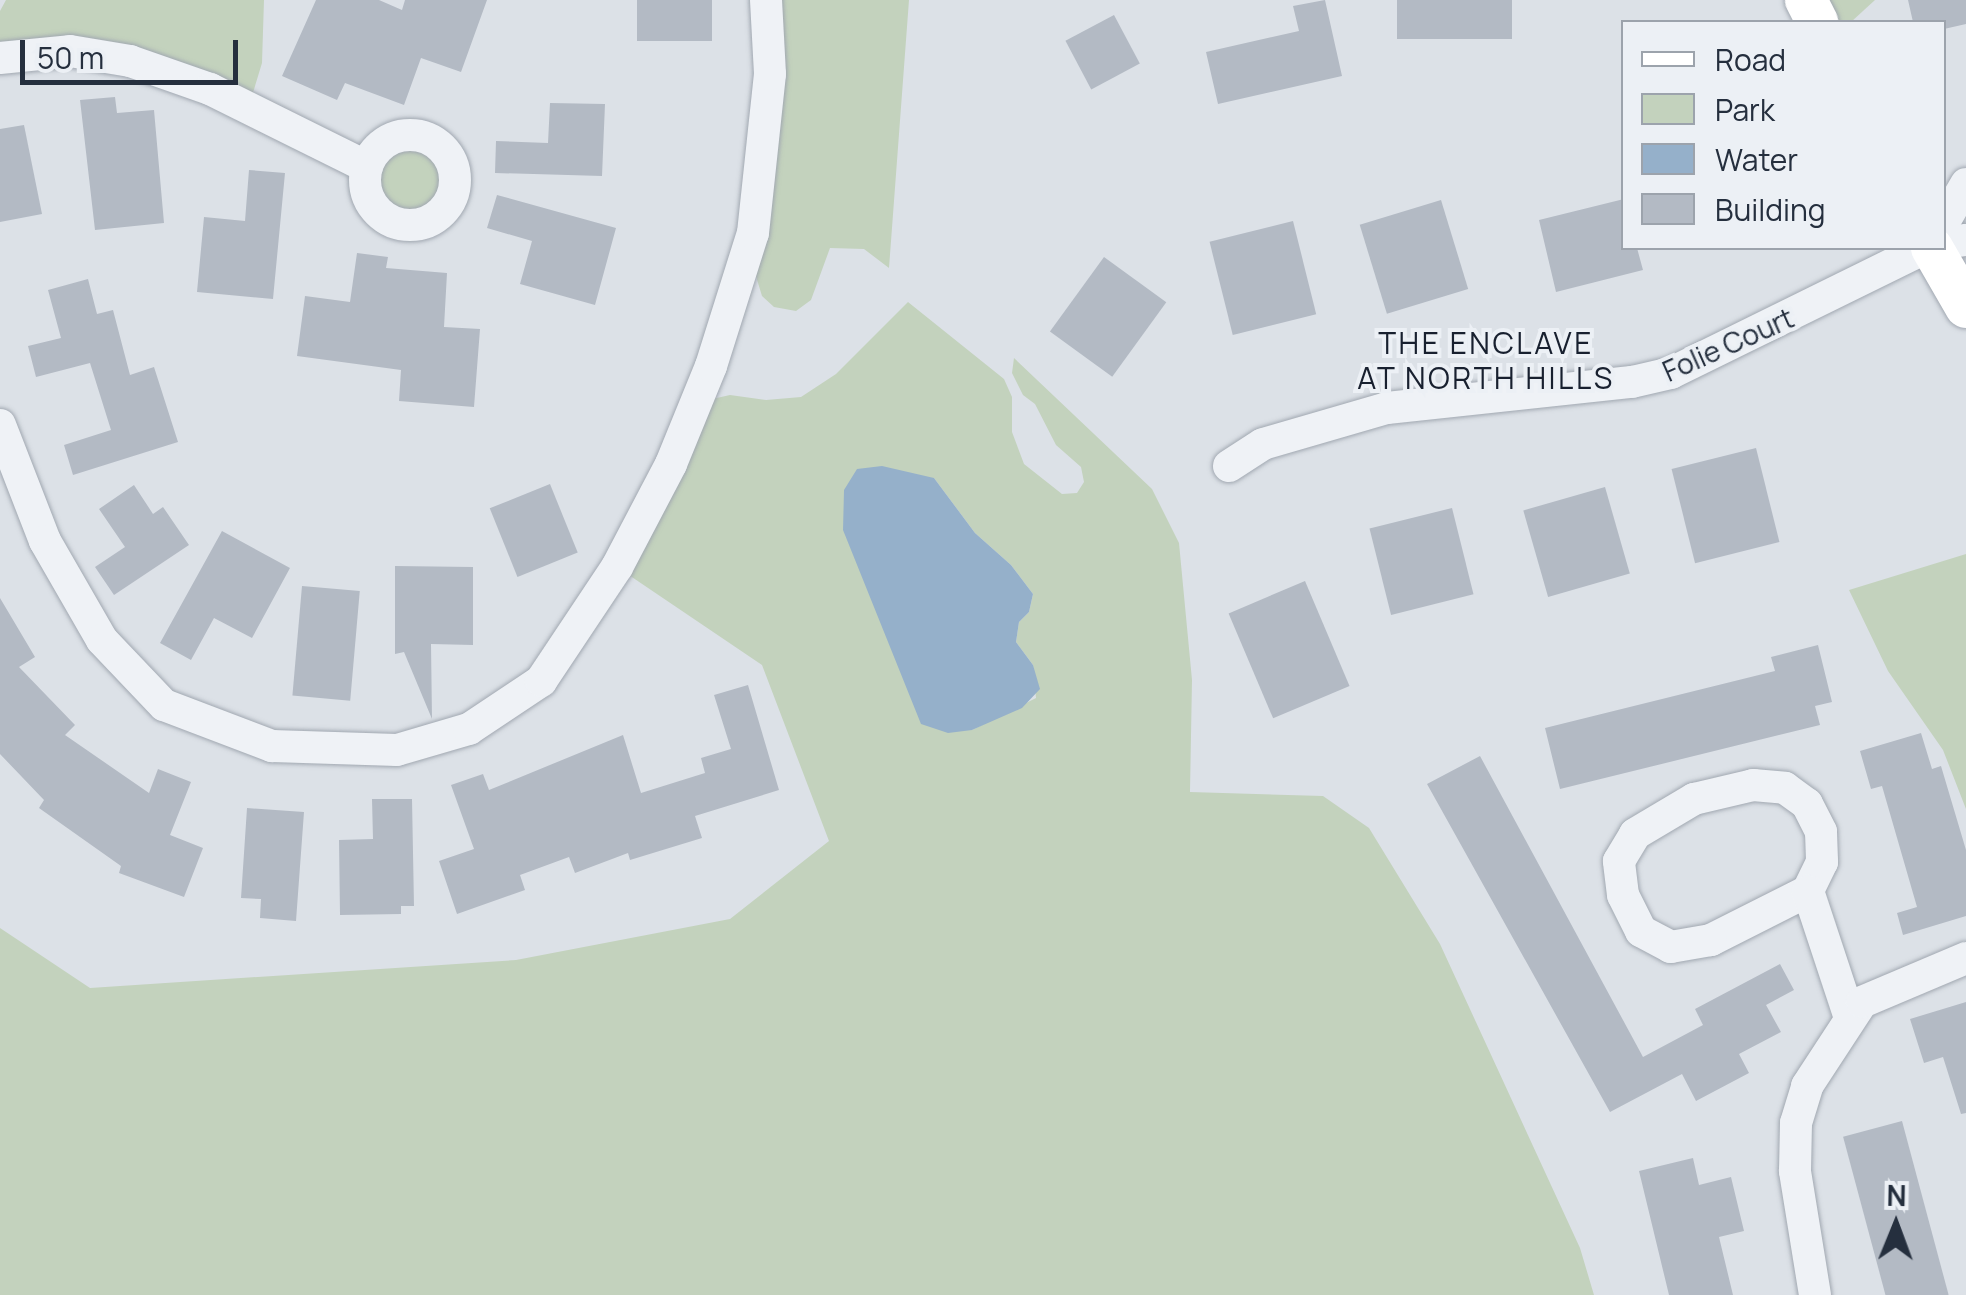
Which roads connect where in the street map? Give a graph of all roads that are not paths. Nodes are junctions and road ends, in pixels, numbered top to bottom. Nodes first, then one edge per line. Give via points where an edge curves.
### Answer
1 (766, 0) edge
2 (0, 58) edge
3 (366, 167) dead end
4 (1966, 184) edge
5 (1946, 219) edge
6 (1924, 250) edge
7 (1929, 250) edge
8 (1966, 306) edge
9 (0, 424) edge
10 (1229, 466) dead end
11 (1808, 891) junction
12 (1966, 958) edge
13 (1850, 1018) junction
14 (1814, 1295) edge

1 - 9 street via 770,74 752,233 711,366 617,567 542,681 469,729 397,750 272,746 164,705 102,640 45,541
2 - 3 street via 70,51 130,61 210,89
4 - 5 street
6 - 10 street, Folie Court via 1671,373 1386,408 1264,444
7 - 8 main road
11 - 11 street via 1822,862 1821,832 1807,804 1784,788 1753,786 1694,799 1634,834 1619,862 1622,895 1640,931 1671,948 1711,940
11 - 13 street
12 - 13 street via 1862,1002
13 - 14 street via 1808,1086 1796,1123 1795,1171

